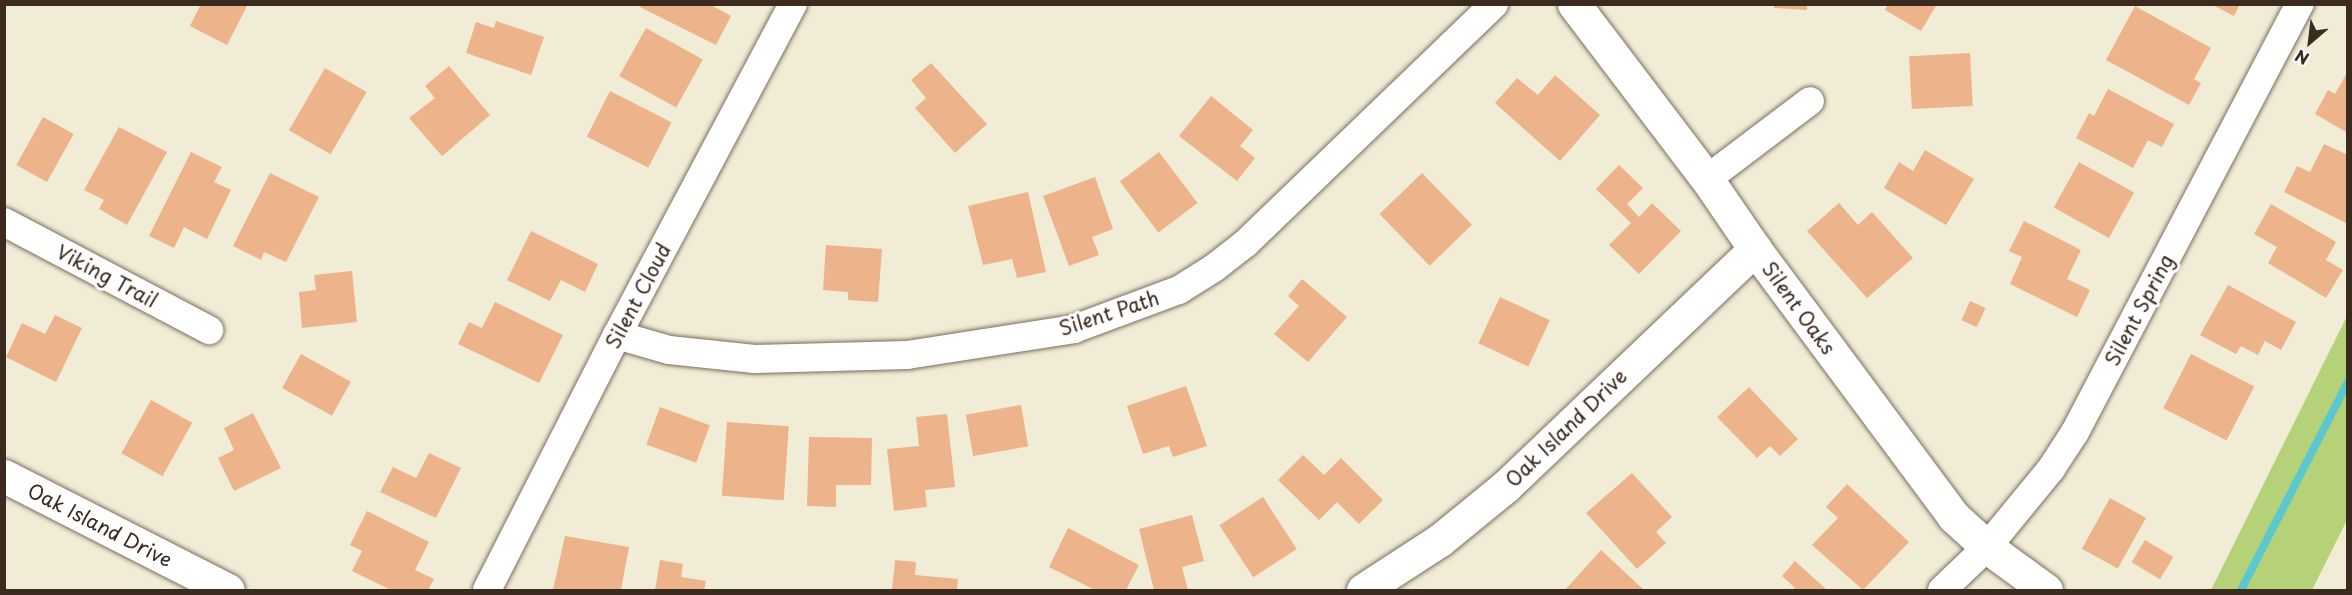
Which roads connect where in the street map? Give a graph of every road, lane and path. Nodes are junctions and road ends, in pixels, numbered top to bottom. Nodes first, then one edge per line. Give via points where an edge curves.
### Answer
1 (793, 4) edge
2 (1494, 4) edge
3 (1574, 4) edge
4 (2300, 4) edge
5 (1810, 101) dead end
6 (1707, 178) junction
7 (4, 222) edge
8 (1755, 249) junction
9 (209, 330) dead end
10 (617, 335) junction
11 (4, 476) edge
12 (1987, 547) junction
13 (228, 591) edge
14 (487, 591) edge
15 (1362, 591) edge
16 (1942, 591) edge
17 (2046, 591) edge

1 - 10 street, Silent Cloud
2 - 10 street, Silent Path via 1246,243 1179,290 1074,329 907,356 755,359 669,350
3 - 6 street, Silent Oaks
4 - 12 street, Silent Spring via 2075,432 2051,469
5 - 6 street
6 - 8 street, Silent Oaks
7 - 9 street, Viking Trail
8 - 12 street, Silent Oaks via 1953,516
8 - 15 street, Oak Island Drive via 1506,486 1440,540
10 - 14 street, Silent Cloud
11 - 13 street, Oak Island Drive
12 - 16 street, Silent Spring
12 - 17 street, Silent Oaks

